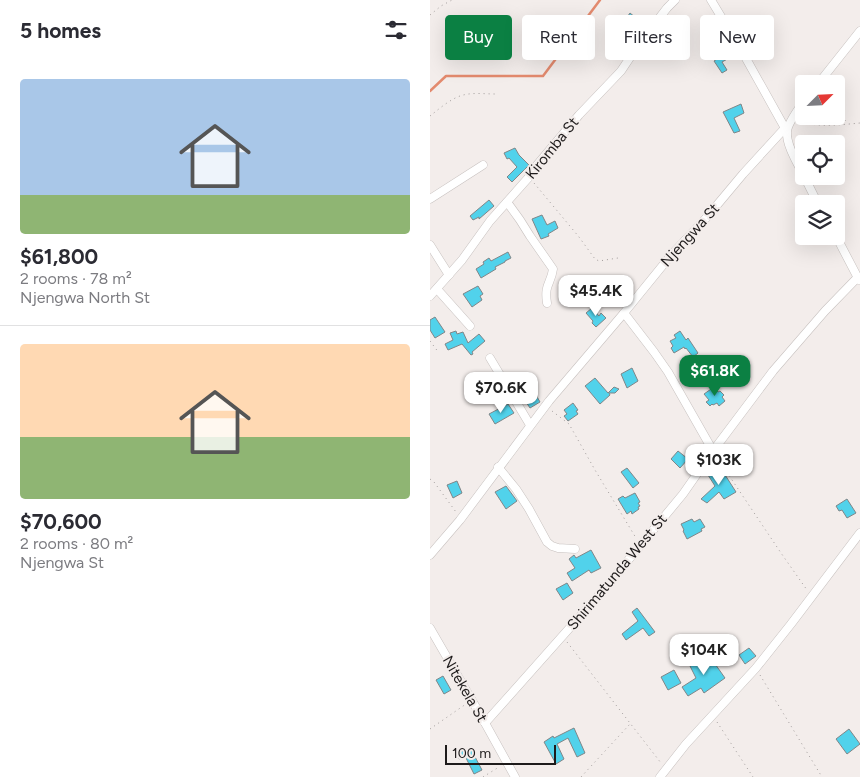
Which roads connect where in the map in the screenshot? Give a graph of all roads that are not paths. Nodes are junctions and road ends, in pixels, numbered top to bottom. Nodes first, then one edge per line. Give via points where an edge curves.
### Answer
1 (675, 0) edge
2 (711, 0) edge
3 (860, 31) edge
4 (825, 75) edge
5 (795, 114) edge
6 (786, 129) junction
7 (795, 157) edge
8 (484, 165) dead end
9 (430, 198) edge
10 (507, 202) junction
11 (430, 245) edge
12 (841, 245) edge
13 (449, 274) junction
14 (859, 279) edge
15 (436, 289) junction
16 (430, 296) edge
17 (547, 302) dead end
18 (624, 313) junction
19 (470, 326) dead end
20 (490, 358) dead end
21 (530, 425) junction
22 (713, 451) junction
23 (498, 467) junction
24 (860, 533) edge
25 (575, 549) dead end
26 (430, 555) edge
27 (430, 628) edge
28 (485, 723) junction
29 (514, 777) edge
30 (660, 777) edge

1 - 10 street, Kiromba St via 621,71 579,115
2 - 6 street
3 - 4 street
5 - 6 street, Njengwa St
6 - 7 street
6 - 18 street, Njengwa St via 672,254
8 - 9 street
10 - 13 street, Kiromba St
10 - 17 street via 553,269 546,289
11 - 13 street
12 - 14 street
13 - 15 street, Kiromba St
14 - 22 street, Shirimatunda West St via 824,311 773,371
15 - 16 street, Kiromba St
15 - 19 street
18 - 21 street, Njengwa St
18 - 22 street via 668,372
20 - 21 street
21 - 23 street, Njengwa St
22 - 28 street, Shirimatunda West St via 606,587
23 - 25 street via 516,489 547,542 558,548
23 - 26 street, Njengwa St
24 - 30 street via 756,668
27 - 28 street, Nitekela St
28 - 29 street, Nitekela St

